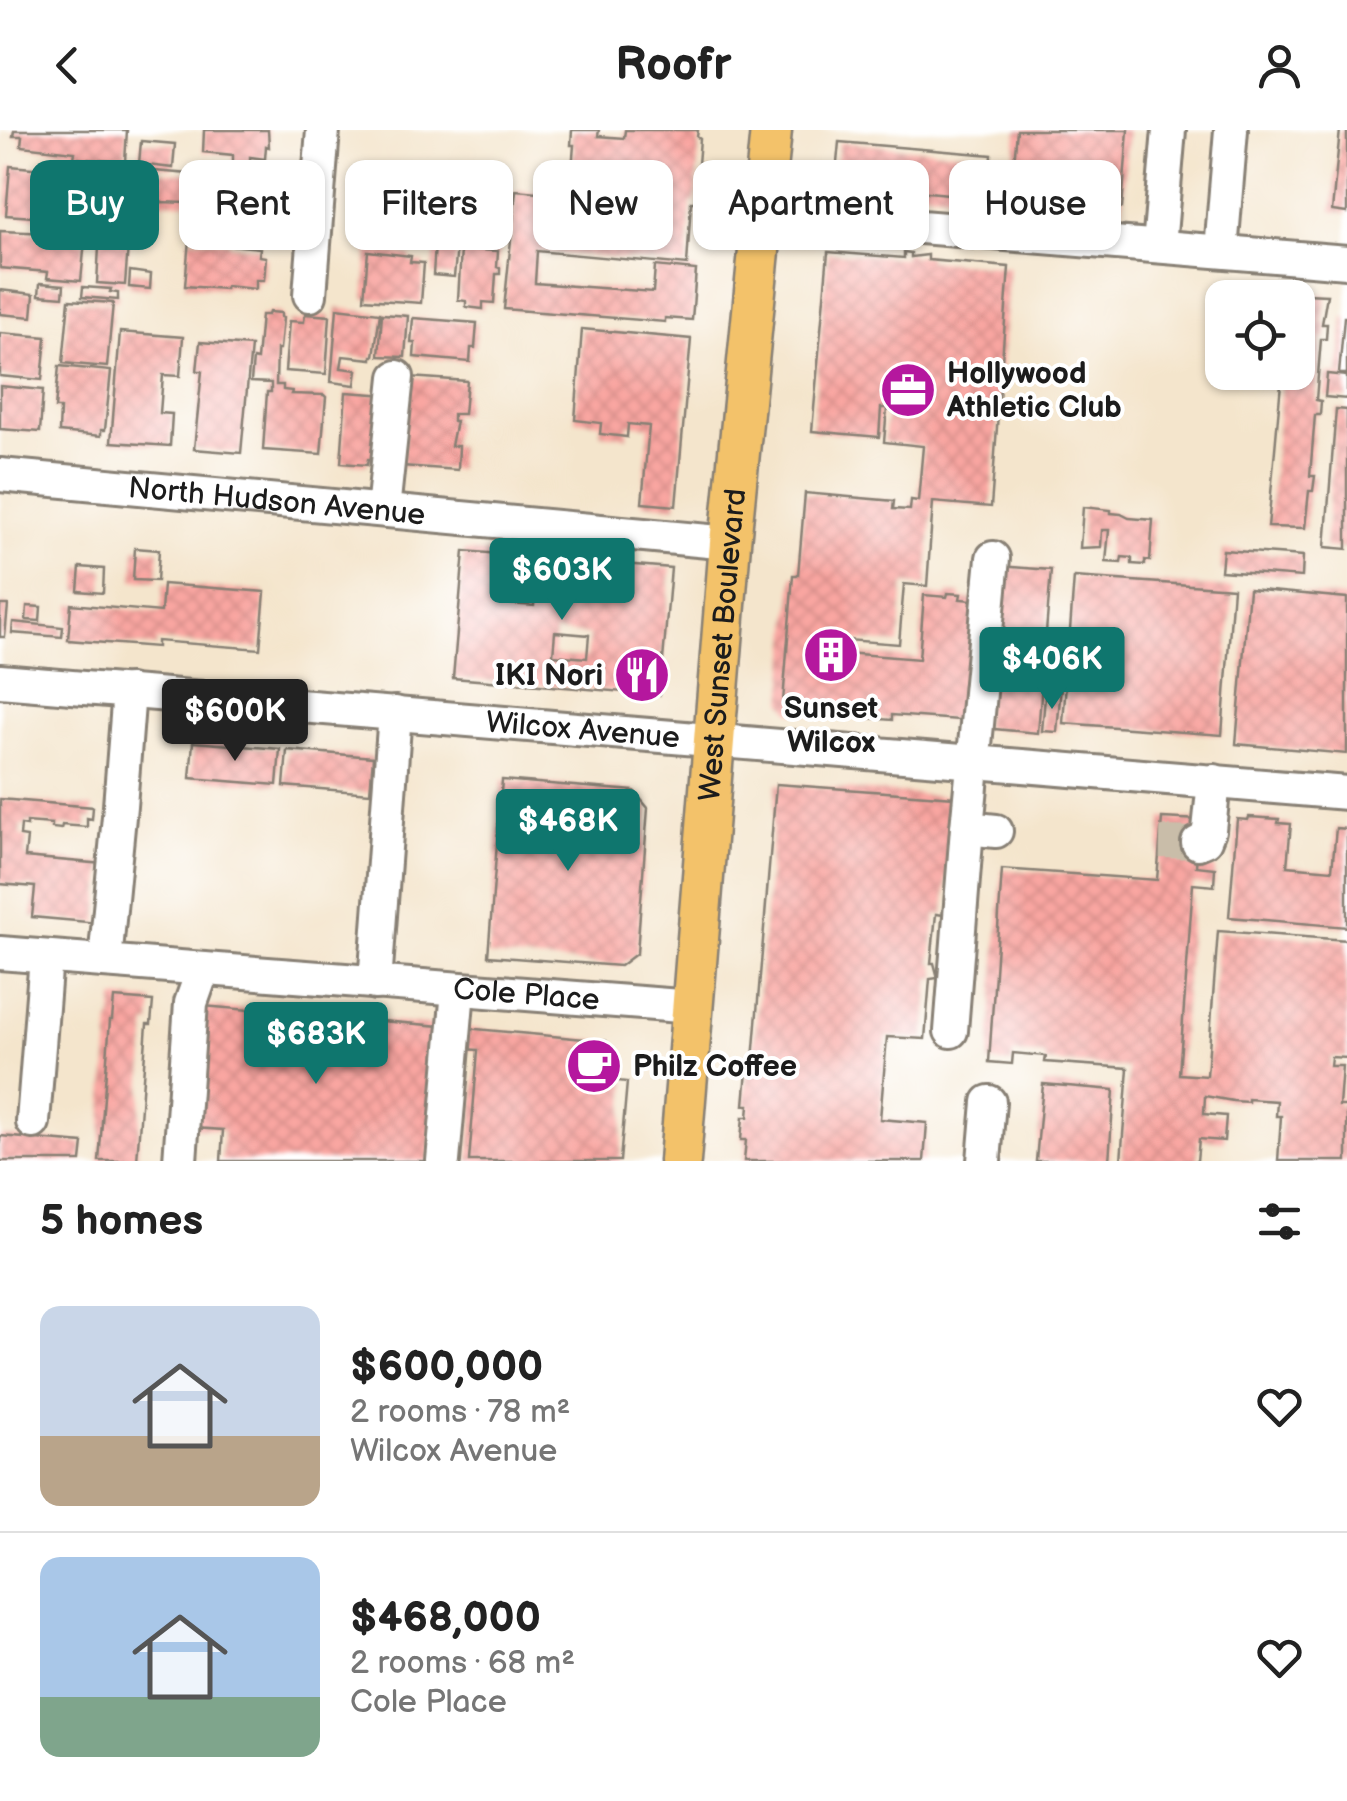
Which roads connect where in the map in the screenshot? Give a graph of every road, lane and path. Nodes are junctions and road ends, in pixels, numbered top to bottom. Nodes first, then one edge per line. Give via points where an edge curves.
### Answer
1 (324, 130) edge
2 (771, 130) edge
3 (1169, 130) edge
4 (1231, 130) edge
5 (768, 160) edge
6 (929, 227) edge
7 (1159, 246) junction
8 (758, 250) edge
9 (1220, 251) junction
10 (1347, 262) edge
11 (310, 295) dead end
12 (397, 377) dead end
13 (0, 474) edge
14 (384, 510) junction
15 (730, 543) junction
16 (993, 558) dead end
17 (0, 681) edge
18 (129, 691) junction
19 (395, 713) junction
20 (715, 738) junction
21 (974, 761) junction
22 (1214, 781) junction
23 (1347, 792) edge
24 (1198, 843) dead end
25 (0, 953) edge
26 (46, 957) junction
27 (105, 962) junction
28 (203, 969) junction
29 (375, 983) junction
30 (458, 990) junction
31 (692, 1006) junction
32 (951, 1031) dead end
33 (989, 1102) dead end
34 (33, 1122) dead end
35 (180, 1161) edge
36 (443, 1161) edge
37 (680, 1161) edge
38 (984, 1161) edge

1 - 11 street
2 - 5 main road, West Sunset Boulevard
3 - 7 street
4 - 9 street
6 - 7 street
7 - 9 street
8 - 15 main road, West Sunset Boulevard
9 - 10 street
12 - 14 street
13 - 14 street, North Hudson Avenue
14 - 15 street, North Hudson Avenue
15 - 20 main road, West Sunset Boulevard
16 - 21 street
17 - 18 street, Wilcox Avenue
18 - 19 street, Wilcox Avenue
18 - 27 street
19 - 20 street, Wilcox Avenue
19 - 29 street
20 - 21 street, Wilcox Avenue
20 - 31 main road, West Sunset Boulevard
21 - 22 street, Wilcox Avenue
21 - 32 street via 981,830
22 - 23 street, Wilcox Avenue
22 - 24 street via 1209,830
25 - 26 street, Cole Place
26 - 27 street, Cole Place
26 - 34 street
27 - 28 street, Cole Place
28 - 29 street, Cole Place
28 - 35 street via 190,1003
29 - 30 street, Cole Place
30 - 31 street, Cole Place
30 - 36 street
31 - 37 main road, West Sunset Boulevard
33 - 38 street

